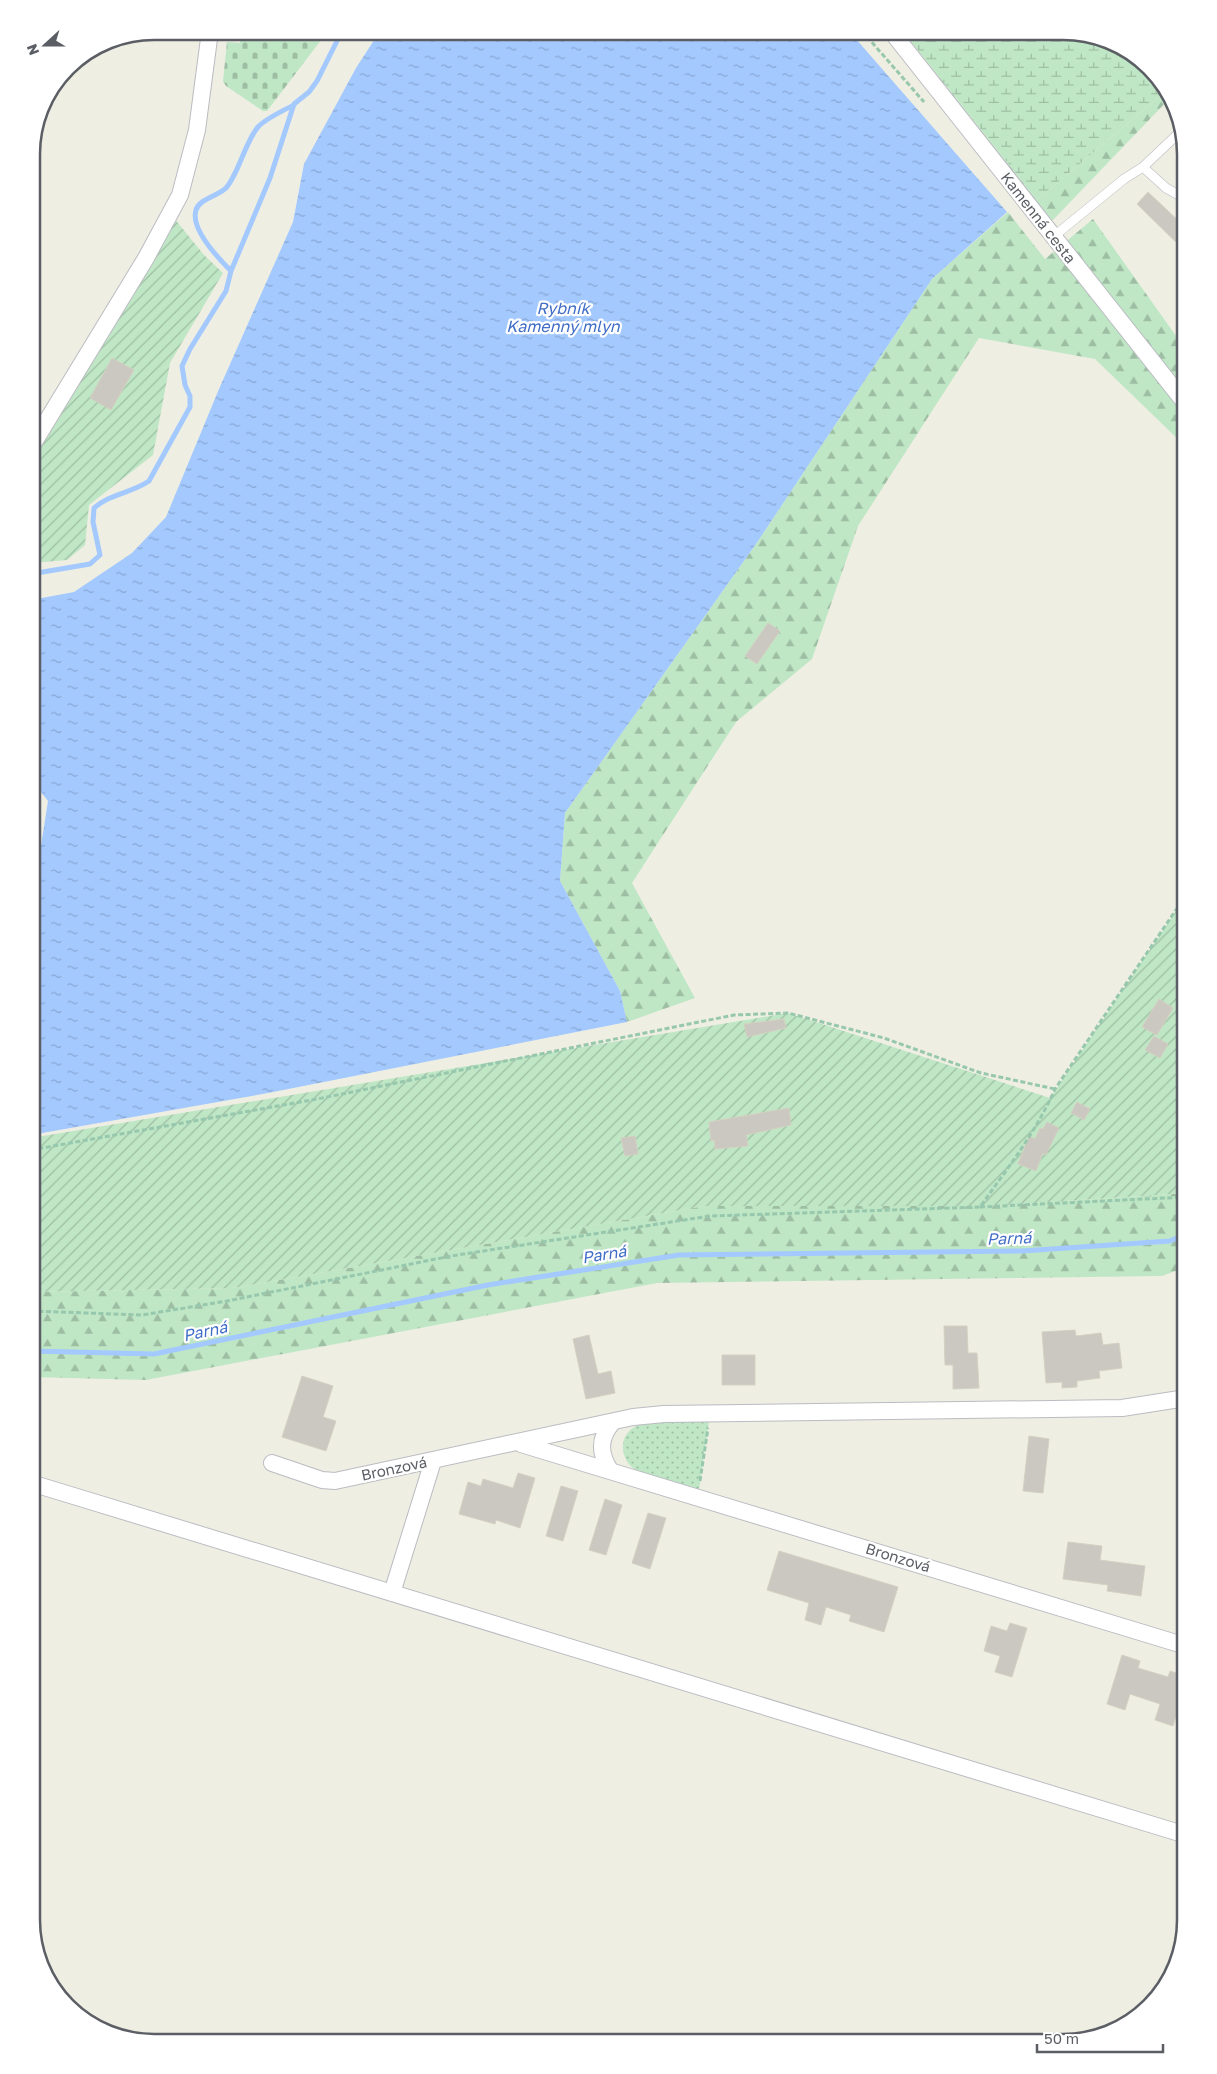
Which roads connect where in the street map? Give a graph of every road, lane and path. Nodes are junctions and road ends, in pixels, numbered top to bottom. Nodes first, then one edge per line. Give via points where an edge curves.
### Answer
1 (209, 40) edge
2 (897, 40) edge
3 (1175, 135) edge
4 (1143, 167) junction
5 (1177, 194) edge
6 (1053, 237) junction
7 (1177, 393) edge
8 (40, 434) edge
9 (1177, 908) edge
10 (1055, 1090) junction
11 (40, 1148) edge
12 (1177, 1197) edge
13 (980, 1207) junction
14 (40, 1311) edge
15 (1177, 1399) edge
16 (709, 1421) dead end
17 (613, 1422) junction
18 (518, 1443) junction
19 (433, 1461) junction
20 (272, 1464) dead end
21 (610, 1470) junction
22 (40, 1486) edge
23 (699, 1490) dead end
24 (392, 1593) junction
25 (1177, 1643) edge
26 (1177, 1832) edge

1 - 8 street via 197,130 180,195 146,258
2 - 6 street, Kamenná cesta
3 - 4 lane
4 - 5 lane
4 - 6 lane
6 - 7 street, Kamenná cesta
9 - 10 path
10 - 11 path via 981,1073 884,1038 788,1012 734,1015 316,1099
10 - 13 path via 1046,1110
12 - 13 path
13 - 14 path via 710,1216 451,1256 142,1315
15 - 17 street, Bronzová via 1122,1408 664,1414
16 - 23 path
17 - 18 street, Bronzová
17 - 21 street via 602,1441 603,1457
18 - 19 street, Bronzová
18 - 21 street, Bronzová
19 - 20 street, Bronzová via 334,1481
19 - 24 street
21 - 25 street, Bronzová
22 - 24 street
24 - 26 street

